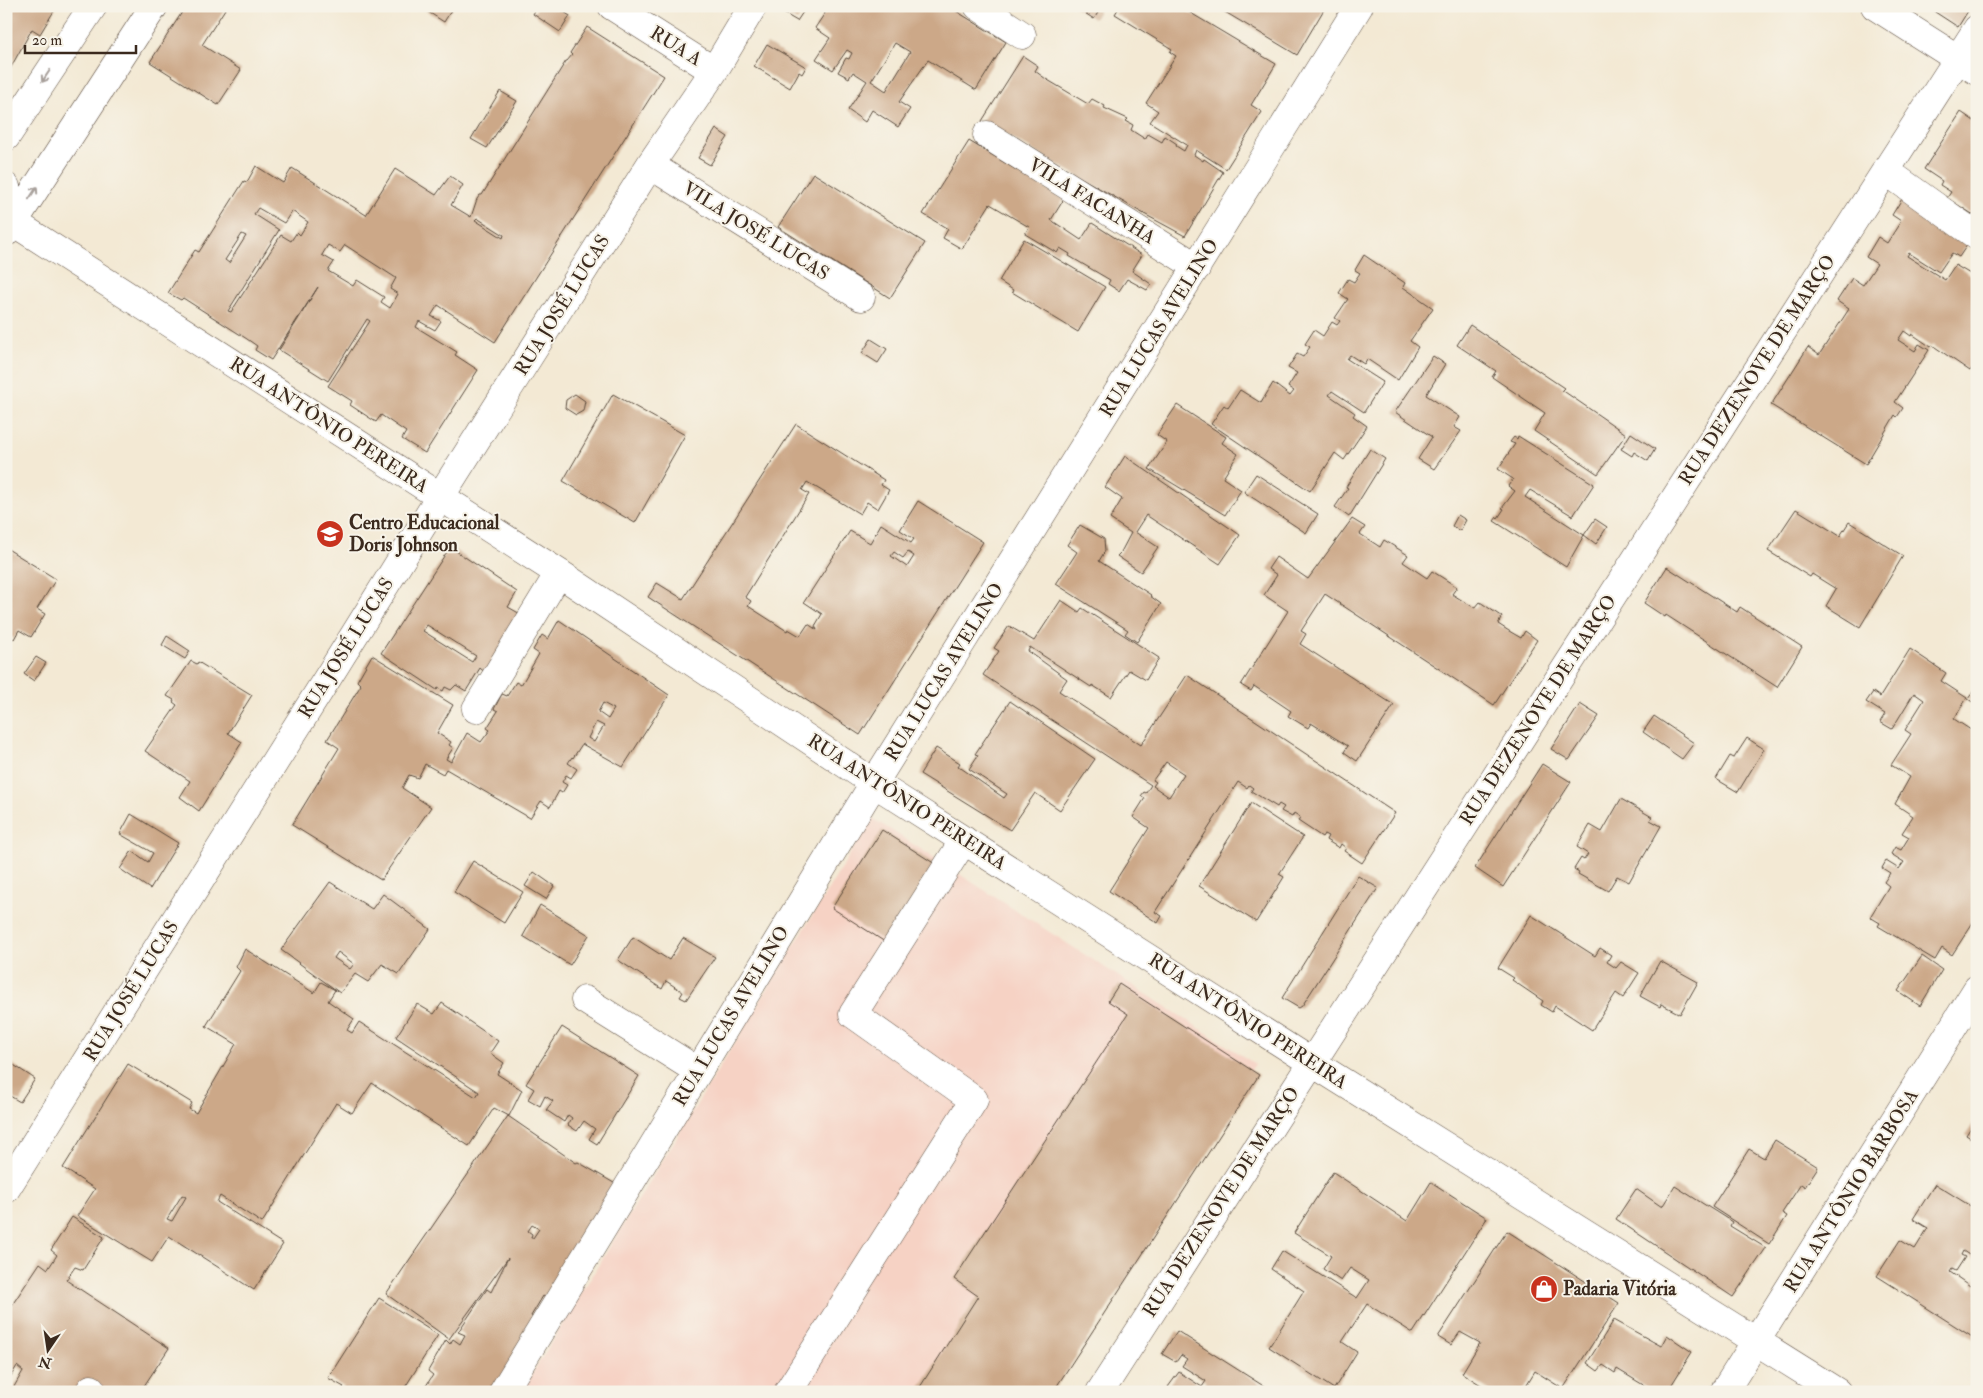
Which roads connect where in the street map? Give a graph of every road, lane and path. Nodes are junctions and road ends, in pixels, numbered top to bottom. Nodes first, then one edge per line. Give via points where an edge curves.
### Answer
1 (93, 6) edge
2 (154, 6) edge
3 (612, 6) edge
4 (753, 6) edge
5 (978, 6) edge
6 (1359, 6) edge
7 (1876, 6) edge
8 (1977, 29) edge
9 (1022, 35) dead end
10 (1967, 65) edge
11 (714, 71) junction
12 (987, 135) dead end
13 (6, 137) edge
14 (650, 166) junction
15 (1886, 171) junction
16 (6, 187) edge
17 (10, 228) edge
18 (1977, 236) edge
19 (1197, 267) junction
20 (861, 297) dead end
21 (440, 496) junction
22 (559, 573) junction
23 (476, 709) dead end
24 (874, 783) junction
25 (964, 840) junction
26 (1977, 989) edge
27 (585, 1000) dead end
28 (1311, 1062) junction
29 (698, 1070) junction
30 (6, 1189) edge
31 (1757, 1342) junction
32 (503, 1392) edge
33 (788, 1392) edge
34 (1100, 1392) edge
35 (1724, 1392) edge
36 (1837, 1392) edge

1 -> 13 street
17 -> 2 street
3 - 11 street, RUA A
4 - 11 street, RUA JOSÉ LUCAS
5 - 9 street
6 - 19 street, RUA LUCAS AVELINO
7 - 10 street
8 - 10 street, RUA DEZENOVE DE MARÇO
10 - 15 street, RUA DEZENOVE DE MARÇO
11 - 14 street, RUA JOSÉ LUCAS
12 - 19 street, VILA FACANHA
14 - 20 street, VILA JOSÉ LUCAS
14 - 21 street, RUA JOSÉ LUCAS
15 - 18 street
15 - 28 street, RUA DEZENOVE DE MARÇO
16 - 17 street
17 - 21 street, RUA ANTÔNIO PEREIRA
19 - 24 street, RUA LUCAS AVELINO
21 - 22 street, RUA ANTÔNIO PEREIRA
21 - 30 street, RUA JOSÉ LUCAS
22 - 23 street
22 - 24 street, RUA ANTÔNIO PEREIRA
24 - 25 street, RUA ANTÔNIO PEREIRA
24 - 29 street, RUA LUCAS AVELINO
25 - 28 street, RUA ANTÔNIO PEREIRA
25 - 33 street via 853,1014 974,1100
26 - 31 street, RUA ANTÔNIO BARBOSA
27 - 29 street
28 - 31 street, RUA ANTÔNIO PEREIRA
28 - 34 street, RUA DEZENOVE DE MARÇO
29 - 32 street, RUA LUCAS AVELINO
31 - 35 street, RUA ANTÔNIO BARBOSA
31 - 36 street, RUA ANTÔNIO PEREIRA

